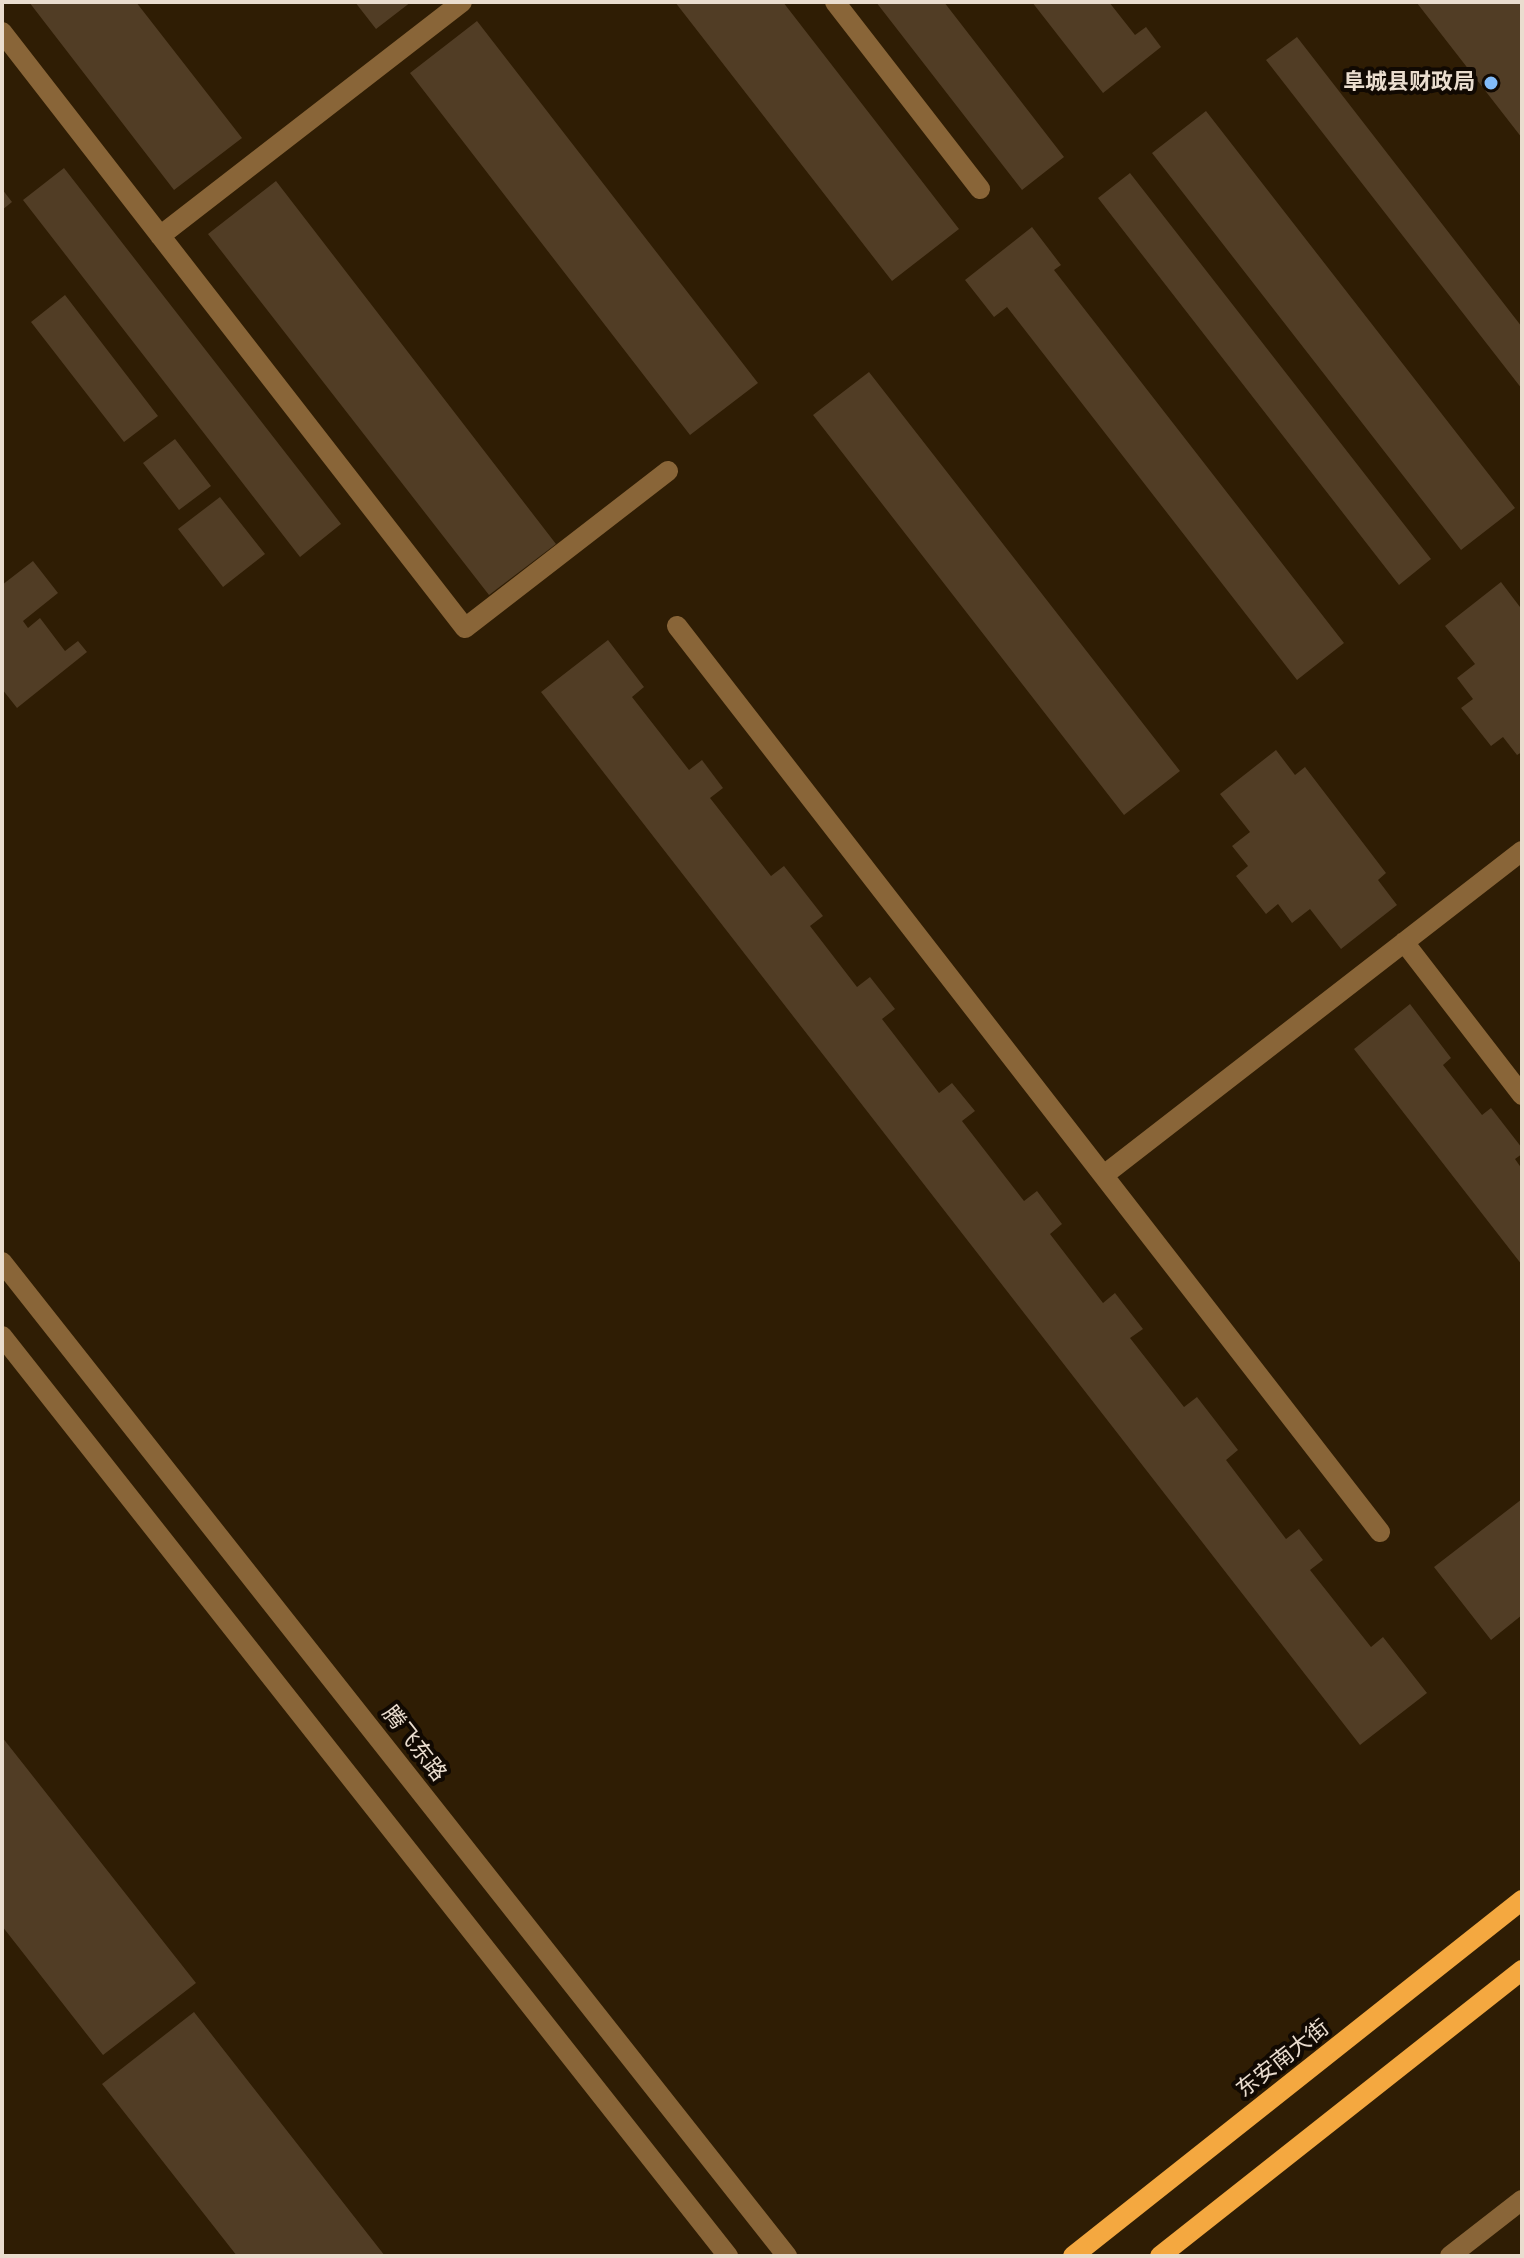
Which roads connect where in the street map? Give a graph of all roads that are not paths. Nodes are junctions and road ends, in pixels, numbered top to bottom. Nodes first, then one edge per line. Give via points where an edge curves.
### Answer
1 (462, 2) edge
2 (835, 2) edge
3 (2, 32) edge
4 (980, 189) dead end
5 (160, 236) junction
6 (668, 471) dead end
7 (677, 626) dead end
8 (1522, 851) edge
9 (1404, 942) junction
10 (1522, 1095) edge
11 (1104, 1175) junction
12 (2, 1262) edge
13 (2, 1336) edge
14 (1380, 1532) dead end
15 (1522, 1900) edge
16 (1522, 1970) edge
17 (1522, 2200) edge
18 (728, 2256) edge
19 (787, 2256) edge
20 (1073, 2256) edge
21 (1160, 2256) edge
22 (1450, 2256) edge

1 - 5 street
2 - 4 street
3 - 5 street
5 - 6 street via 465,628
7 - 11 street
8 - 9 street
9 - 10 street
9 - 11 street
11 - 14 street
12 - 19 street, 腾飞东路
13 - 18 street
15 - 20 main road, 东安南大街
16 - 21 main road
17 - 22 street

